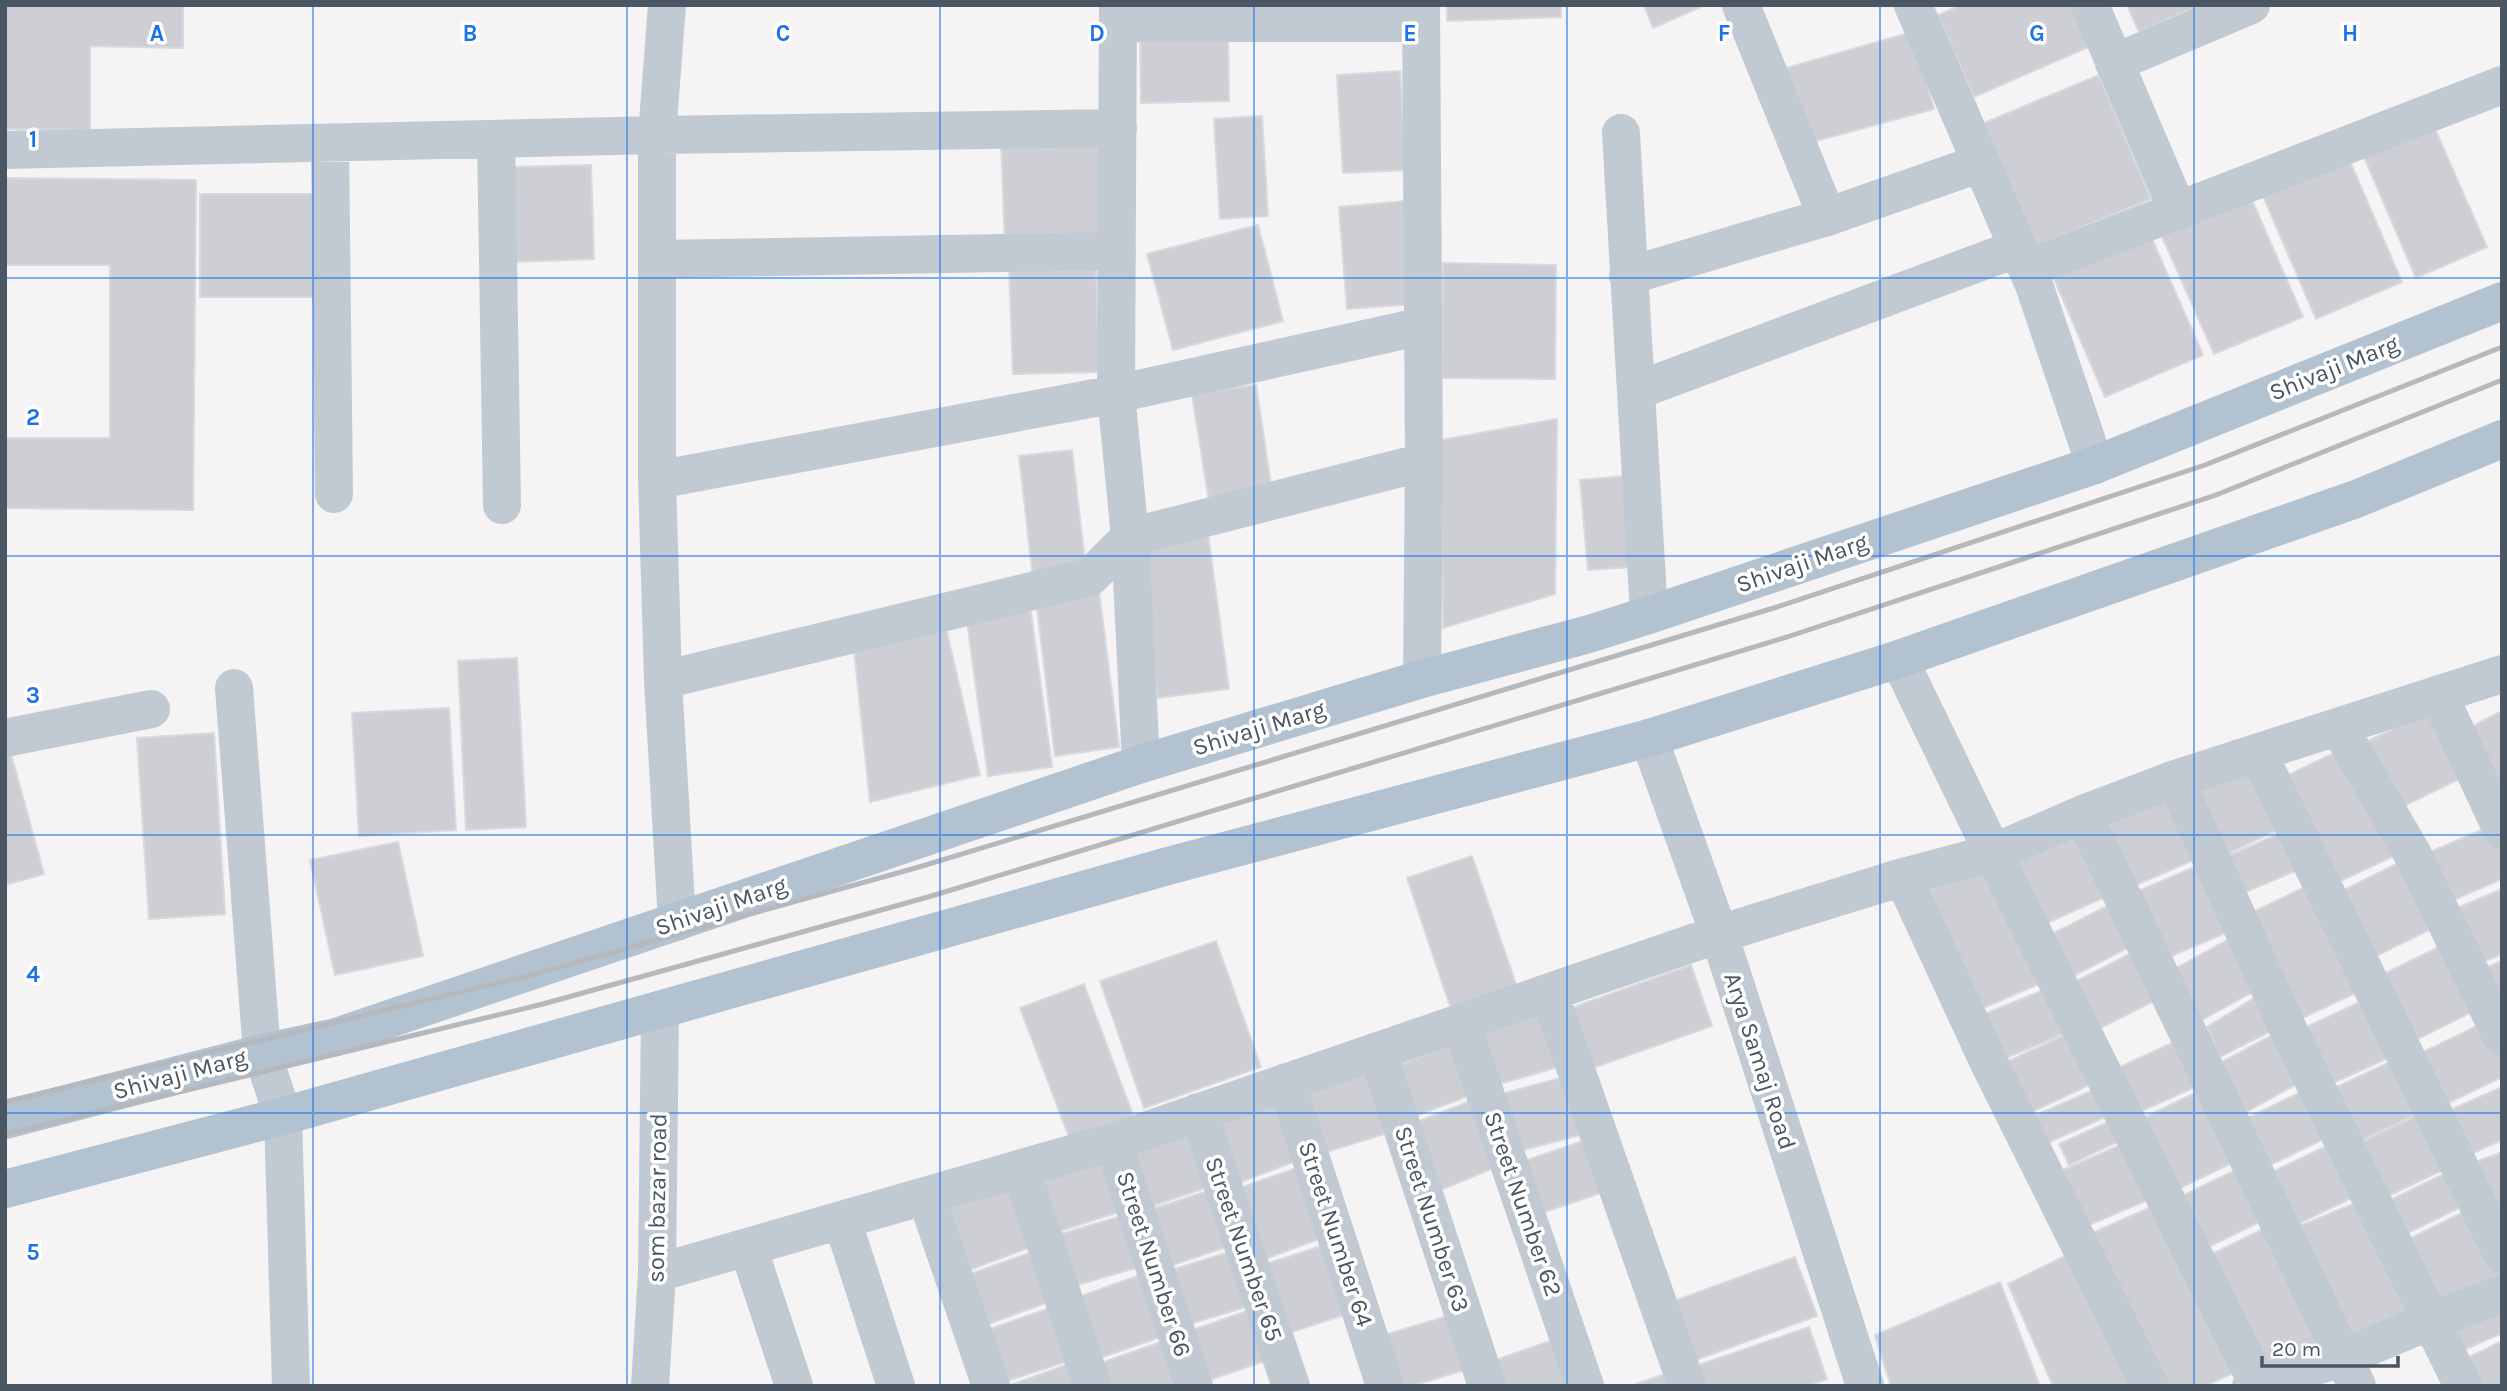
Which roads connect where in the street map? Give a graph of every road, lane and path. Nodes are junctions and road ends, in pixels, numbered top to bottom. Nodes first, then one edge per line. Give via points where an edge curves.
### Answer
1 (667, 5) edge
2 (1741, 5) edge
3 (1913, 5) edge
4 (2090, 5) edge
5 (2251, 5) edge
6 (1118, 14) edge
7 (1421, 14) edge
8 (2114, 63) junction
9 (2502, 85) edge
10 (1118, 128) junction
11 (1621, 133) dead end
12 (648, 135) junction
13 (495, 139) junction
14 (330, 143) junction
15 (5, 150) edge
16 (1981, 163) junction
17 (2178, 211) junction
18 (1826, 217) junction
19 (1117, 251) junction
20 (657, 259) junction
21 (2023, 259) junction
22 (1628, 276) junction
23 (2502, 301) edge
24 (1423, 326) junction
25 (1636, 391) junction
26 (1116, 394) junction
27 (2502, 439) edge
28 (1424, 462) junction
29 (2095, 465) junction
30 (657, 480) junction
31 (334, 494) dead end
32 (502, 505) dead end
33 (1130, 537) junction
34 (1650, 615) junction
35 (1899, 659) junction
36 (2502, 674) edge
37 (1422, 679) junction
38 (663, 680) junction
39 (234, 688) dead end
40 (2440, 695) junction
41 (151, 709) dead end
42 (2339, 727) junction
43 (5, 738) edge
44 (1650, 738) junction
45 (2258, 753) junction
46 (1141, 764) junction
47 (2175, 779) junction
48 (2083, 814) junction
49 (2502, 830) edge
50 (1993, 853) junction
51 (1903, 877) junction
52 (677, 922) junction
53 (1719, 934) junction
54 (1549, 993) junction
55 (660, 1010) junction
56 (1461, 1023) junction
57 (2502, 1037) edge
58 (1377, 1051) junction
59 (262, 1053) junction
60 (1286, 1082) junction
61 (1198, 1112) junction
62 (283, 1116) junction
63 (5, 1120) edge
64 (1113, 1142) junction
65 (1021, 1168) junction
66 (5, 1189) edge
67 (926, 1196) junction
68 (842, 1220) junction
69 (748, 1248) junction
70 (2502, 1254) edge
71 (657, 1273) junction
72 (2502, 1294) edge
73 (2430, 1321) junction
74 (2349, 1372) edge
75 (2256, 1385) edge
76 (291, 1386) edge
77 (650, 1386) edge
78 (794, 1386) edge
79 (896, 1386) edge
80 (991, 1386) edge
81 (1092, 1386) edge
82 (1194, 1386) edge
83 (1291, 1386) edge
84 (1385, 1386) edge
85 (1487, 1386) edge
86 (1585, 1386) edge
87 (1686, 1386) edge
88 (1865, 1386) edge
89 (2150, 1386) edge
90 (2463, 1386) edge

1 - 12 street
2 - 18 street
3 - 16 street
4 - 8 street
5 - 8 street
6 - 7 street
6 - 10 street
7 - 24 street
8 - 17 street
9 - 17 street
10 - 12 street
10 - 19 street
11 - 22 street
12 - 13 street
12 - 20 street
13 - 14 street
13 - 32 street
14 - 15 street
14 - 31 street
16 - 18 street
16 - 21 street
17 - 21 street
18 - 22 street
19 - 20 street
19 - 26 street
20 - 30 street
21 - 25 street
21 - 29 street
22 - 25 street
23 - 29 main road, Shivaji Marg
24 - 26 street
24 - 28 street
25 - 34 street
26 - 30 street
26 - 33 street
27 - 35 main road via 2356,499
28 - 33 street
28 - 37 street
29 - 34 main road, Shivaji Marg
30 - 38 street
33 - 38 street via 1090,577
33 - 46 street
34 - 37 main road, Shivaji Marg
35 - 44 main road
35 - 50 street
36 - 40 street
37 - 46 main road, Shivaji Marg
38 - 52 street
39 - 59 street
40 - 42 street
40 - 49 street
41 - 43 street
42 - 45 street
42 - 57 street via 2413,855
44 - 53 street, Arya Samaj Road
44 - 55 main road via 1168,866
45 - 47 street
45 - 70 street
46 - 52 main road, Shivaji Marg
47 - 48 street
47 - 73 street via 2288,1029
48 - 50 street
48 - 74 street
50 - 51 street
50 - 75 street
51 - 53 street
51 - 89 street via 1990,1065
52 - 59 main road, Shivaji Marg via 337,1037
53 - 54 street
53 - 88 street, Arya Samaj Road
54 - 56 street
54 - 87 street
55 - 62 main road
55 - 71 street, som bazar road
56 - 58 street
56 - 86 street, Street Number 62
58 - 60 street
58 - 85 street, Street Number 63
59 - 62 street
59 - 63 main road, Shivaji Marg
60 - 61 street
60 - 84 street, Street Number 64
61 - 64 street
61 - 83 street, Street Number 65
62 - 66 main road
62 - 76 street
64 - 65 street
64 - 82 street, Street Number 66
65 - 67 street
65 - 81 street
67 - 68 street
67 - 80 street
68 - 69 street
68 - 79 street
69 - 71 street
69 - 78 street
71 - 77 street, som bazar road
72 - 73 street
73 - 74 street
73 - 90 street
74 - 75 street

